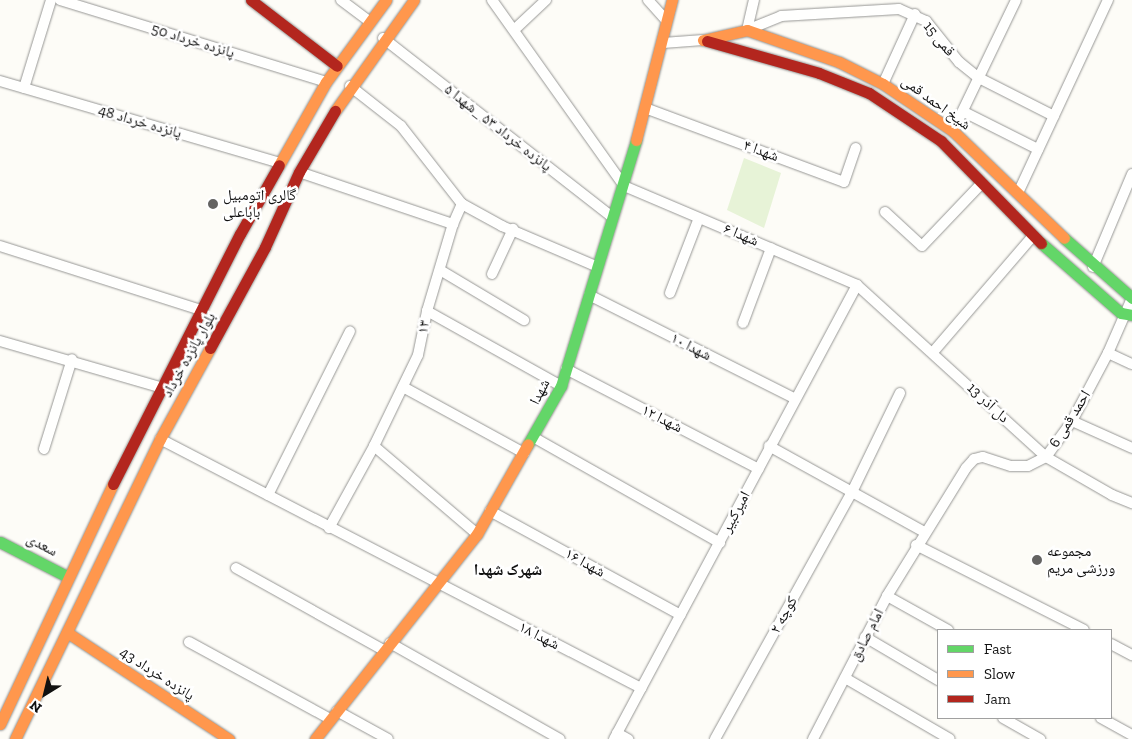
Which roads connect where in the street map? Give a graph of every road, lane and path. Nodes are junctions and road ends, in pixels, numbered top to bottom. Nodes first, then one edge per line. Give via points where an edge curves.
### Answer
1 (51, 0) edge
2 (60, 0) edge
3 (250, 0) edge
4 (341, 0) edge
5 (386, 0) edge
6 (414, 0) edge
7 (492, 0) edge
8 (546, 0) edge
9 (648, 0) edge
10 (672, 0) edge
11 (754, 0) edge
12 (1016, 0) edge
13 (1108, 0) edge
14 (915, 14) junction
15 (369, 21) junction
16 (667, 22) junction
17 (514, 30) junction
18 (747, 30) junction
19 (383, 38) junction
20 (703, 40) junction
21 (663, 43) junction
22 (337, 66) junction
23 (979, 78) junction
24 (0, 82) edge
25 (326, 82) junction
26 (884, 84) junction
27 (350, 86) junction
28 (24, 88) junction
29 (911, 101) junction
30 (645, 108) junction
31 (964, 112) junction
32 (903, 114) junction
33 (1054, 116) junction
34 (953, 131) junction
35 (856, 148) dead end
36 (1038, 149) junction
37 (280, 162) junction
38 (298, 172) junction
39 (1132, 174) edge
40 (982, 182) junction
41 (624, 186) junction
42 (1018, 193) junction
43 (462, 204) junction
44 (885, 212) dead end
45 (613, 218) junction
46 (700, 218) junction
47 (453, 224) junction
48 (513, 229) junction
49 (1033, 236) junction
50 (0, 246) edge
51 (771, 248) junction
52 (598, 267) junction
53 (1093, 267) junction
54 (440, 270) junction
55 (492, 274) dead end
56 (857, 285) junction
57 (670, 293) dead end
58 (589, 295) junction
59 (1132, 298) edge
60 (200, 310) junction
61 (427, 311) junction
62 (1130, 314) edge
63 (524, 320) dead end
64 (743, 323) dead end
65 (350, 331) dead end
66 (0, 341) edge
67 (934, 351) junction
68 (1108, 353) junction
69 (72, 359) junction
70 (1132, 364) edge
71 (566, 369) junction
72 (561, 386) junction
73 (404, 387) junction
74 (163, 388) junction
75 (900, 393) dead end
76 (794, 398) junction
77 (1072, 422) junction
78 (160, 438) junction
79 (533, 438) junction
80 (374, 446) junction
81 (770, 446) junction
82 (1132, 448) edge
83 (44, 449) dead end
84 (524, 452) junction
85 (1046, 457) junction
86 (758, 469) junction
87 (852, 492) junction
88 (268, 495) junction
89 (1132, 503) edge
90 (490, 511) junction
91 (329, 528) junction
92 (924, 532) junction
93 (477, 534) junction
94 (0, 542) edge
95 (720, 543) junction
96 (916, 545) junction
97 (236, 568) dead end
98 (68, 577) junction
99 (438, 583) junction
100 (887, 596) junction
101 (680, 615) junction
102 (946, 629) edge
103 (1082, 629) edge
104 (68, 633) junction
105 (865, 637) junction
106 (189, 642) dead end
107 (1112, 645) edge
108 (387, 647) junction
109 (1132, 655) edge
110 (845, 678) junction
111 (937, 679) edge
112 (640, 688) junction
113 (334, 715) junction
114 (1005, 719) edge
115 (1103, 719) edge
116 (0, 724) edge
117 (1132, 735) edge
118 (615, 736) edge
119 (815, 738) edge
120 (15, 739) edge
121 (229, 739) edge
122 (315, 739) edge
123 (388, 739) edge
124 (560, 739) edge
125 (628, 739) edge
126 (715, 739) edge
127 (950, 739) edge
128 (1040, 739) edge

1 - 28 street
2 - 25 street, پانزده خرداد 50
3 - 22 main road
4 - 15 street
5 - 15 main road, بلوار پانزده خرداد
6 - 19 main road, بلوار پانزده خرداد
7 - 17 street
8 - 17 street
9 - 16 street
10 - 16 main road, شهدا
11 - 18 street
12 - 23 street
13 - 33 street
14 - 18 street, قمی 15 via 899,9 781,16
14 - 23 street, قمی 15 via 926,21 959,62
14 - 26 street
15 - 22 main road, بلوار پانزده خرداد
16 - 21 main road, شهدا
17 - 41 street
18 - 20 main road, شیخ احمد قمی
18 - 26 main road, شیخ احمد قمی via 839,62
19 - 27 main road, بلوار پانزده خرداد
19 - 45 street, پانزده خرداد ۵۳ _شهدا ۵
20 - 21 street, شیخ احمد قمی
20 - 32 main road, شیخ احمد قمی via 819,72 869,93
21 - 30 main road, شهدا
22 - 25 main road, بلوار پانزده خرداد
23 - 31 street
23 - 33 street, قمی 15
24 - 28 street, پانزده خرداد 48
25 - 37 main road, بلوار پانزده خرداد
26 - 29 main road, شیخ احمد قمی
27 - 38 main road, بلوار پانزده خرداد
27 - 43 street via 401,126
28 - 37 street, پانزده خرداد 48
29 - 32 street
29 - 34 main road, شیخ احمد قمی
30 - 35 street, شهدا ۴ via 844,182
30 - 41 main road, شهدا
31 - 34 street
31 - 36 street
32 - 40 main road, شیخ احمد قمی via 941,141
33 - 36 street
34 - 42 main road, شیخ احمد قمی
36 - 42 street
37 - 60 main road, بلوار پانزده خرداد
38 - 47 street
38 - 78 main road, بلوار پانزده خرداد via 264,247
39 - 53 street
40 - 44 street via 922,246
40 - 49 main road, شیخ احمد قمی
41 - 45 main road, شهدا
41 - 46 street, شهدا ۶
42 - 53 main road, شیخ احمد قمی
43 - 47 street, ۱۳
43 - 48 street
45 - 52 main road, شهدا
46 - 51 street, شهدا ۶
46 - 57 street
47 - 54 street, ۱۳
48 - 52 street
48 - 55 street
49 - 62 main road, شیخ احمد قمی via 1121,313
49 - 67 street
50 - 60 street
51 - 56 street, شهدا ۶
51 - 64 street
52 - 58 main road, شهدا
53 - 59 main road, شیخ احمد قمی
54 - 61 street, ۱۳
54 - 63 street
56 - 67 street, دل آذر 13
56 - 76 street, امیرکبیر
58 - 71 main road, شهدا
58 - 76 street, شهدا ۱۰
59 - 62 street, احمد قمی 6
60 - 74 main road, بلوار پانزده خرداد
61 - 72 street
61 - 73 street, ۱۳ via 418,355
62 - 68 street, احمد قمی 6
65 - 88 street
66 - 69 street
67 - 85 street, دل آذر 13
68 - 70 street
68 - 77 street, احمد قمی 6
69 - 74 street
69 - 83 street
71 - 72 main road, شهدا
71 - 86 street, شهدا ۱۲
72 - 79 main road, شهدا
73 - 80 street, ۱۳
73 - 84 street
74 - 98 main road, بلوار پانزده خرداد
75 - 87 street, کوچه ۲
76 - 81 street, امیرکبیر
77 - 82 street
77 - 85 street, احمد قمی 6
78 - 88 street, شهدا ۱۸
78 - 104 main road, بلوار پانزده خرداد
79 - 84 main road, شهدا
79 - 95 street
80 - 91 street, ۱۳
80 - 93 street
81 - 86 street, امیرکبیر
81 - 87 street
84 - 90 main road, شهدا
85 - 89 street, دل آذر 13
85 - 92 street, احمد قمی 6 via 1028,466 1011,466 983,457 974,459
86 - 95 street, امیرکبیر
87 - 92 street
87 - 126 street, کوچه ۲
88 - 91 street, شهدا ۱۸
90 - 93 main road, شهدا
90 - 101 street, شهدا ۱۶
91 - 99 street, شهدا ۱۸
92 - 96 street, امام صادق
93 - 99 main road, شهدا
94 - 98 main road, سعدی
95 - 101 street, امیرکبیر
96 - 100 street, امام صادق
96 - 103 street
97 - 108 street
98 - 116 main road, بلوار پانزده خرداد
99 - 108 main road, شهدا
99 - 112 street, شهدا ۱۸
100 - 102 street
100 - 105 street, امام صادق
101 - 112 street, امیرکبیر
104 - 120 main road, بلوار پانزده خرداد
104 - 121 main road, پانزده خرداد 43
105 - 110 street, امام صادق
105 - 111 street
106 - 113 street
107 - 109 street
108 - 113 main road, شهدا
108 - 124 street
110 - 119 street, امام صادق
110 - 127 street
112 - 118 street, امیرکبیر
113 - 122 main road, شهدا
113 - 123 street
114 - 128 street
115 - 117 street
118 - 125 street

